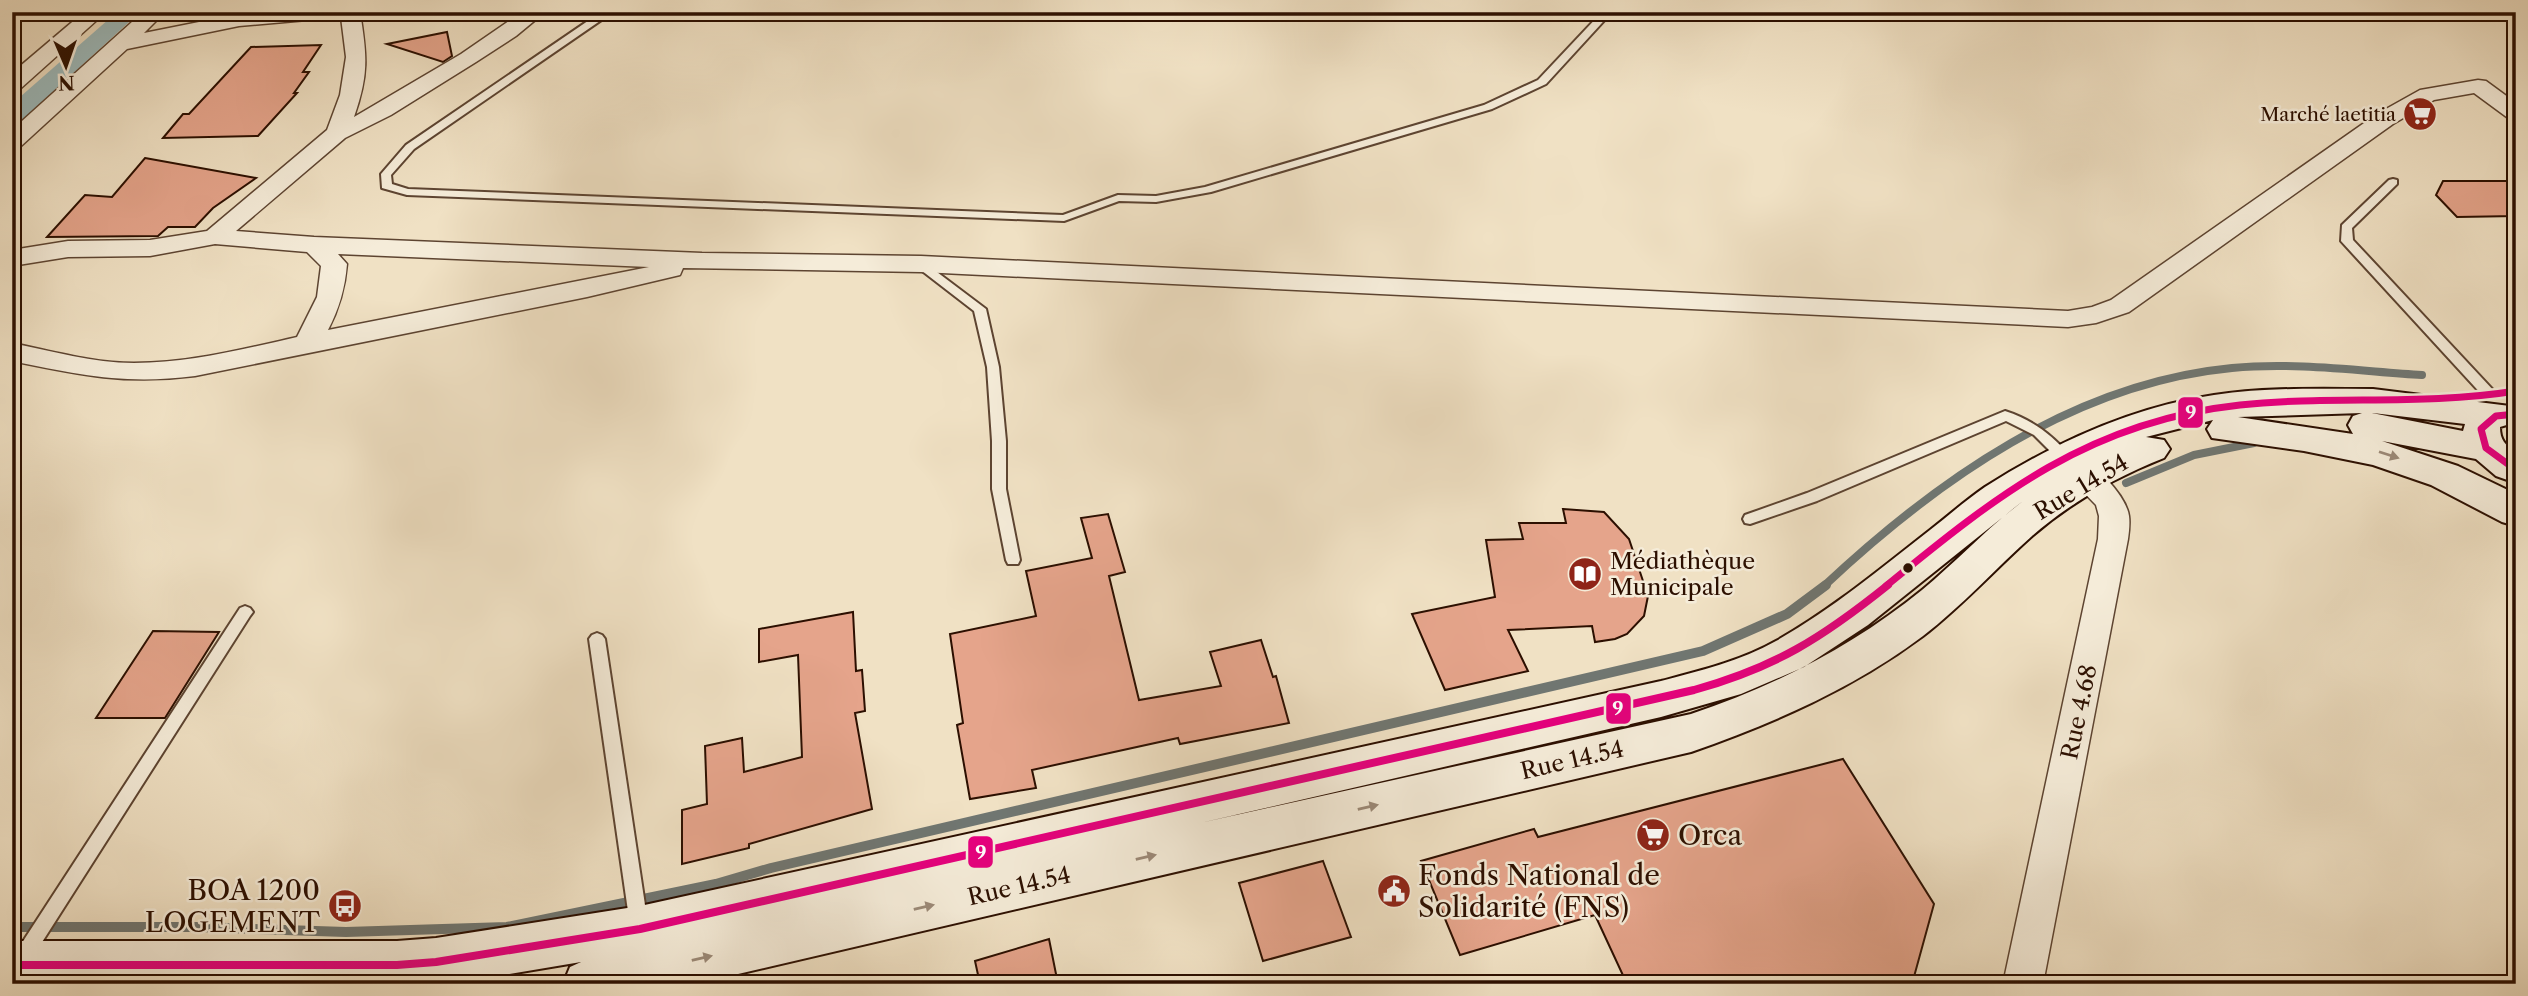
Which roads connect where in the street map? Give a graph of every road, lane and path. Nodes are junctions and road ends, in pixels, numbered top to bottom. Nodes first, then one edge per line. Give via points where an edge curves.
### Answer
1 (96, 12) edge
2 (155, 12) edge
3 (337, 12) edge
4 (350, 12) edge
5 (535, 12) edge
6 (608, 12) edge
7 (1607, 12) edge
8 (120, 44) junction
9 (12, 84) edge
10 (2516, 113) edge
11 (337, 133) junction
12 (12, 142) edge
13 (2393, 182) dead end
14 (215, 237) junction
15 (314, 245) junction
16 (12, 258) edge
17 (702, 261) junction
18 (921, 264) junction
19 (307, 343) junction
20 (12, 352) edge
21 (2225, 429) junction
22 (2506, 435) edge
23 (2064, 457) junction
24 (2516, 512) edge
25 (1750, 519) dead end
26 (1013, 560) dead end
27 (245, 612) dead end
28 (597, 639) dead end
29 (640, 929) junction
30 (38, 969) edge
31 (588, 984) edge
32 (2023, 984) edge

1 - 9 street
2 - 8 street
3 - 8 street via 239,20
4 - 11 street via 357,57 351,95
5 - 11 street via 457,65 360,124
6 - 7 lane via 410,147 386,174 386,186 407,192 1064,218 1118,198 1156,199 1207,190 1488,107 1542,82
8 - 12 street
10 - 18 street via 2478,86 2428,95 2385,119 2120,306 2068,318
11 - 14 street
13 - 22 lane via 2346,227 2347,241
14 - 15 street
14 - 16 street via 150,248 68,249
15 - 17 street
15 - 19 street via 334,264 333,289 328,308
17 - 18 street
17 - 19 street via 586,290
18 - 26 lane via 980,309 993,367 999,489
19 - 20 street via 149,372 117,372
21 - 22 main road, Rue 14.54 via 2348,422
21 - 23 main road, Rue 14.54 via 2169,443
21 -> 24 main road via 2360,446 2422,466
22 - 23 main road, Rue 14.54 via 2373,401 2252,403 2155,420
23 - 25 lane via 2026,422 2006,416
23 - 29 main road, Rue 14.54 via 1996,499 1853,613 1799,648 1726,681
31 -> 23 main road, Rue 14.54 via 1691,733 1745,716 1791,696 1877,647 1936,603 2031,515
23 - 32 street, Rue 4.68 via 2109,500 2113,539
27 - 30 lane
28 - 29 lane
29 - 30 main road, Rue 14.54 via 397,965

